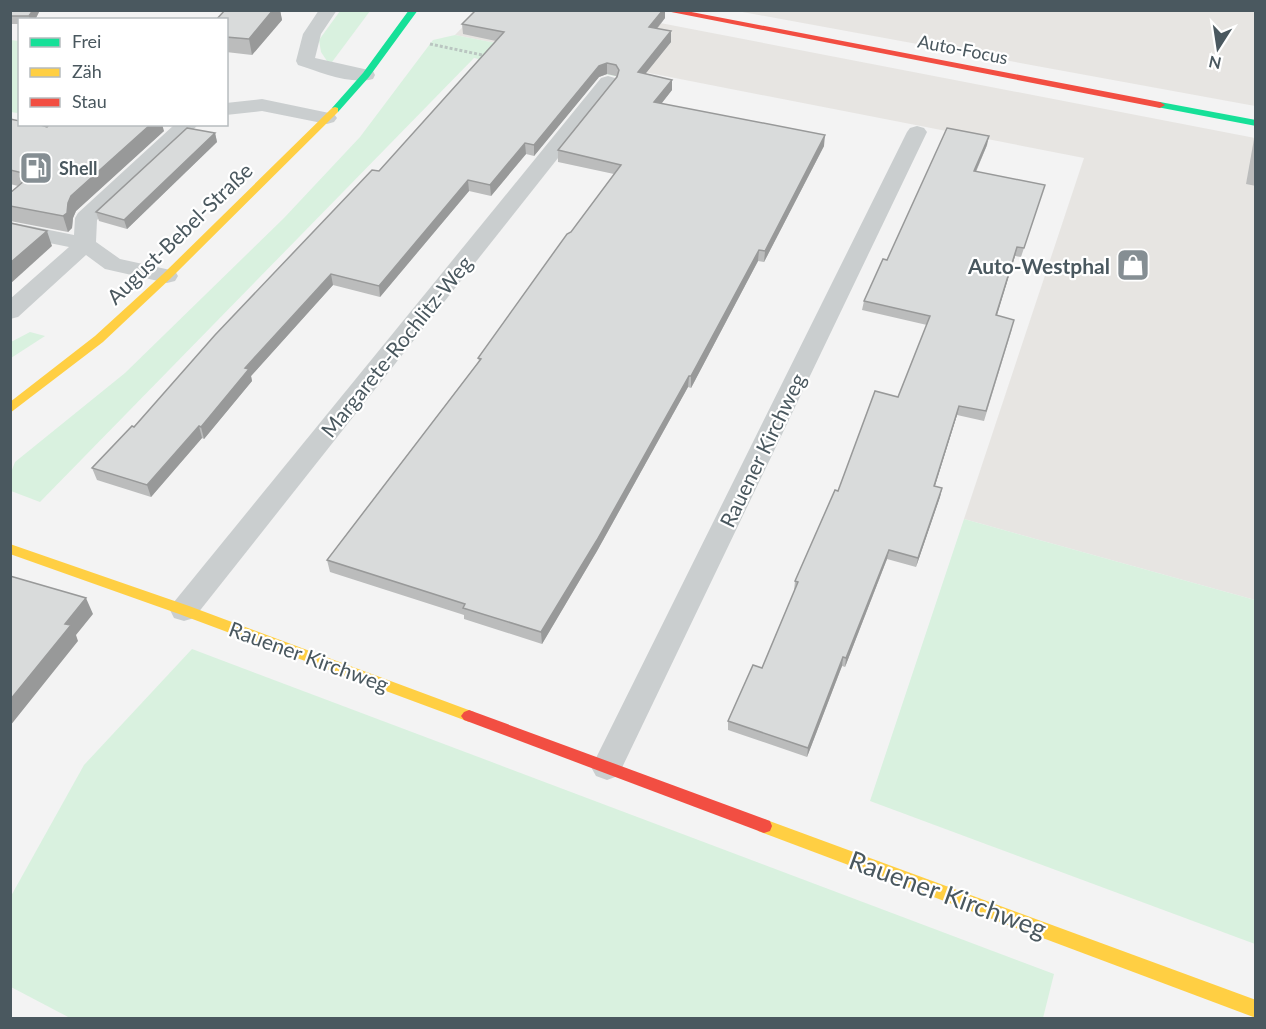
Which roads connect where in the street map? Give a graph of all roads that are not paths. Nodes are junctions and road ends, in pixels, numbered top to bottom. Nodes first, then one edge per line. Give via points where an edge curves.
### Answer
1 (328, 10) edge
2 (414, 10) edge
3 (665, 10) edge
4 (366, 75) junction
5 (609, 82) dead end
6 (228, 110) edge
7 (327, 118) junction
8 (1256, 123) edge
9 (186, 126) edge
10 (917, 132) dead end
11 (10, 228) edge
12 (85, 244) junction
13 (167, 276) junction
14 (11, 311) edge
15 (10, 409) edge
16 (10, 549) edge
17 (184, 610) junction
18 (608, 767) junction
19 (1256, 1009) edge

1 - 4 lane via 312,34 305,61
2 - 4 street, August-Bebel-Straße
3 - 8 street, Auto-Focus
4 - 7 street, August-Bebel-Straße
5 - 17 lane, Margarete-Rochlitz-Weg
6 - 7 lane via 261,105
7 - 13 street, August-Bebel-Straße
9 - 12 lane via 86,218
10 - 18 lane, Rauener Kirchweg
11 - 12 lane
12 - 13 lane via 113,264
12 - 14 lane
13 - 15 street, August-Bebel-Straße via 99,339
16 - 17 street, Rauener Kirchweg
17 - 18 street, Rauener Kirchweg
18 - 19 street, Rauener Kirchweg

